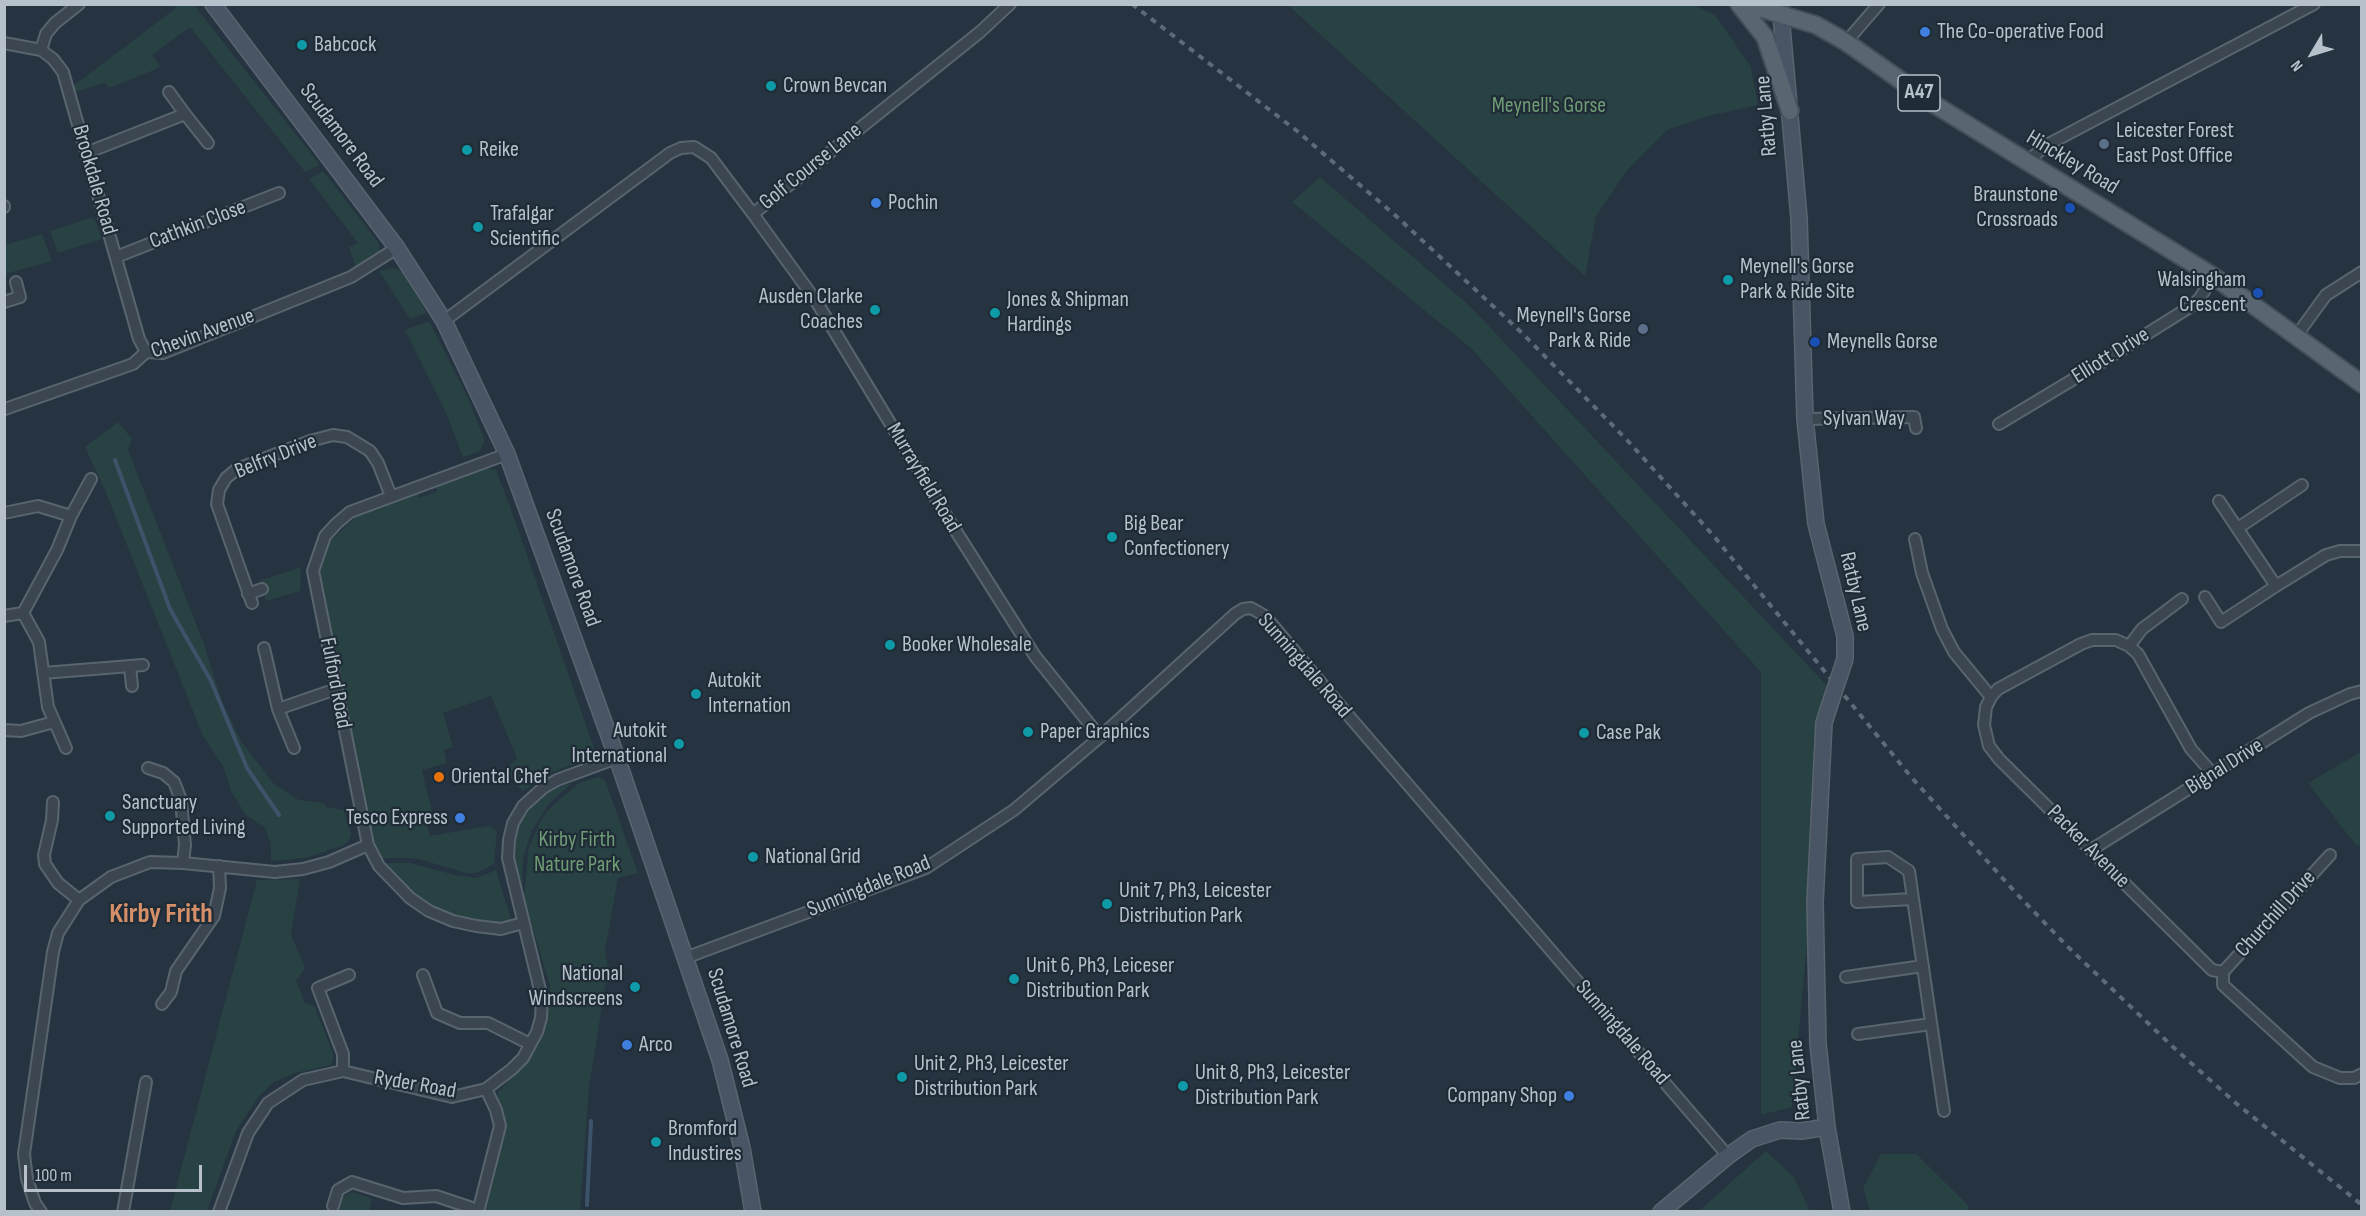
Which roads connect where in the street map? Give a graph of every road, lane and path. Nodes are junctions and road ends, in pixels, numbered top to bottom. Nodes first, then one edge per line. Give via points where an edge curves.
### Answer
1 (79, 4) edge
2 (213, 4) edge
3 (1010, 4) edge
4 (1739, 4) edge
5 (1746, 4) edge
6 (1879, 4) edge
7 (2314, 4) edge
8 (1780, 10) edge
9 (1845, 42) junction
10 (4, 44) edge
11 (41, 50) junction
12 (169, 92) dead end
13 (1790, 111) junction
14 (185, 114) junction
15 (208, 143) dead end
16 (86, 153) junction
17 (2027, 162) junction
18 (279, 193) dead end
19 (753, 214) junction
20 (397, 248) junction
21 (116, 257) junction
22 (2361, 272) edge
23 (2213, 276) junction
24 (16, 282) dead end
25 (4, 302) edge
26 (444, 321) junction
27 (2297, 335) junction
28 (147, 352) junction
29 (2361, 384) edge
30 (5, 409) edge
31 (1804, 419) junction
32 (1999, 424) dead end
33 (1916, 428) dead end
34 (507, 454) junction
35 (91, 479) dead end
36 (2302, 485) dead end
37 (391, 496) junction
38 (2219, 501) dead end
39 (4, 513) edge
40 (70, 516) junction
41 (2238, 528) junction
42 (1915, 539) dead end
43 (2361, 550) edge
44 (2276, 586) junction
45 (262, 589) dead end
46 (2205, 597) dead end
47 (2182, 599) dead end
48 (23, 613) junction
49 (4, 616) edge
50 (2129, 646) junction
51 (264, 648) dead end
52 (143, 665) dead end
53 (129, 666) junction
54 (43, 673) junction
55 (132, 686) dead end
56 (336, 689) junction
57 (2361, 692) edge
58 (1991, 697) junction
59 (278, 709) junction
60 (54, 722) junction
61 (4, 730) edge
62 (1100, 737) junction
63 (66, 748) dead end
64 (294, 748) dead end
65 (617, 758) junction
66 (148, 768) dead end
67 (2213, 774) junction
68 (53, 802) dead end
69 (368, 845) junction
70 (2091, 850) junction
71 (2330, 855) dead end
72 (183, 863) junction
73 (219, 866) junction
74 (1913, 899) junction
75 (79, 900) junction
76 (523, 923) junction
77 (685, 958) junction
78 (1923, 966) junction
79 (2223, 972) junction
80 (348, 975) dead end
81 (423, 975) dead end
82 (1846, 977) dead end
83 (171, 992) junction
84 (181, 1000) dead end
85 (162, 1004) dead end
86 (1931, 1024) junction
87 (1858, 1034) dead end
88 (530, 1044) junction
89 (343, 1071) junction
90 (2361, 1074) edge
91 (146, 1082) dead end
92 (486, 1089) junction
93 (1944, 1111) dead end
94 (1827, 1127) junction
95 (1728, 1156) junction
96 (333, 1206) dead end
97 (478, 1211) edge
98 (41, 1212) edge
99 (123, 1212) edge
100 (219, 1212) edge
101 (753, 1212) edge
102 (1661, 1212) edge
103 (1842, 1212) edge

1 - 11 street via 55,23
2 - 20 street, Scudamore Road
3 - 19 street, Golf Course Lane
4 - 13 main road via 1765,37
5 - 8 main road, Hinckley Road / A47
6 - 9 street
7 - 17 street via 2045,146
8 - 9 main road, Hinckley Road / A47
8 - 13 street, Ratby Lane
9 - 17 main road, Hinckley Road / A47
10 - 11 street
11 - 16 street, Brookdale Road via 63,72
12 - 14 street
13 - 31 street, Ratby Lane via 1799,218
14 - 15 street
14 - 16 street
16 - 21 street, Brookdale Road
17 - 23 main road, Hinckley Road / A47
18 - 21 street, Cathkin Close
19 - 26 street, Golf Course Lane via 711,158 694,147 681,148
19 - 62 street, Murrayfield Road via 816,301 1035,657
20 - 26 street, Scudamore Road
20 - 28 street, Chevin Avenue via 351,277 163,353
21 - 28 street, Brookdale Road via 139,339
22 - 27 street via 2326,295
23 - 27 main road, Hinckley Road / A47
23 - 32 street, Elliott Drive via 2193,304
24 - 25 street via 20,297
26 - 34 street, Scudamore Road
27 - 29 main road, Hinckley Road / A47
28 - 30 street, Chevin Avenue via 133,364
31 - 33 street, Sylvan Way via 1914,417
31 - 94 street, Ratby Lane, bridge via 1816,524 1845,636 1845,659 1824,723 1815,902 1818,1044
34 - 37 street, Fulford Road
34 - 65 street, Scudamore Road
35 - 40 street
36 - 41 street
37 - 45 street, Belfry Drive via 370,451 347,437 333,435 310,441 237,469 219,490 217,504 250,599
37 - 56 street, Fulford Road via 350,512 325,536 318,552 313,571
38 - 41 street
39 - 40 street via 38,506
40 - 48 street via 57,550
41 - 44 street
42 - 58 street via 1922,573 1942,629 1954,652
43 - 44 street via 2326,555
44 - 46 street via 2221,622
47 - 50 street via 2142,629
48 - 49 street
48 - 54 street via 39,642
50 - 58 street via 2116,640 2092,640 1998,689
50 - 67 street via 2138,654 2191,749
51 - 59 street
52 - 53 street
53 - 54 street
53 - 55 street
54 - 60 street
56 - 59 street
56 - 69 street, Fulford Road
57 - 67 street, Bignal Drive via 2309,712
58 - 70 street, Packer Avenue via 1984,725 1989,746
59 - 64 street
60 - 61 street via 21,731
60 - 63 street
62 - 77 street, Sunningdale Road via 1014,810 926,868
62 - 95 street, Sunningdale Road via 1235,614 1243,609 1258,610
65 - 76 street, Ryder Road via 543,788 523,806 513,823 508,858
65 - 77 street, Scudamore Road
66 - 72 street via 162,772 174,782 181,800
67 - 70 street, Bignal Drive
68 - 75 street via 45,864 58,883
69 - 73 street via 303,869 275,872
69 - 76 street, Fulford Road via 394,883 429,911 476,926 501,929
70 - 79 street, Packer Avenue via 2212,970
71 - 79 street, Churchill Drive
72 - 73 street
72 - 75 street via 150,862 130,868
73 - 83 street via 220,888 214,916 176,970
74 - 74 street via 1857,902 1857,859 1888,857 1909,871
74 - 78 street
75 - 98 street via 58,933 53,952 24,1154 27,1179
76 - 88 street, Ryder Road via 542,998 541,1018
77 - 101 street, Scudamore Road via 720,1060
78 - 82 street
78 - 86 street
79 - 90 street via 2223,985 2313,1067 2340,1078
80 - 89 street via 318,988 344,1054
81 - 88 street via 437,1013 460,1023 488,1023
83 - 84 street
83 - 85 street
86 - 87 street
86 - 93 street
88 - 92 street, Ryder Road via 512,1070
89 - 92 street, Ryder Road via 452,1097
89 - 100 street, Ryder Road via 303,1080 268,1103 248,1133
91 - 99 street
92 - 97 street via 500,1126
94 - 95 street via 1780,1130 1752,1139
94 - 103 street, Ratby Lane
95 - 102 street
96 - 97 street via 338,1190 352,1182 403,1197 436,1196

